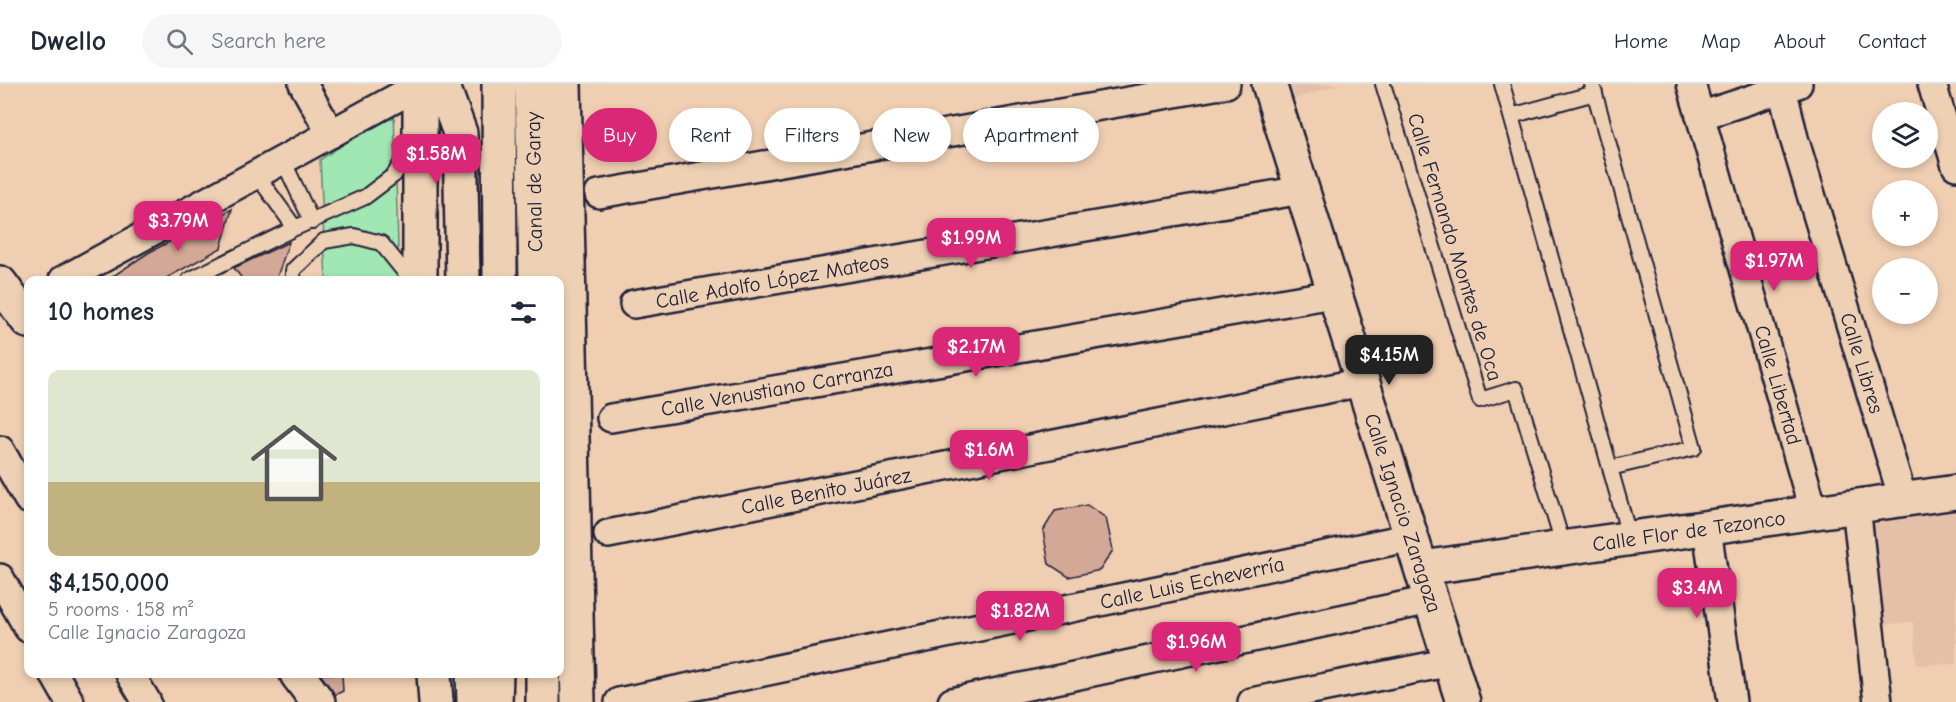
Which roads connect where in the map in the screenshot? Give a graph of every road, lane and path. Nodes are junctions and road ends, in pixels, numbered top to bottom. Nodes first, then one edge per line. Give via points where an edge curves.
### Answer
1 (303, 84) edge
2 (499, 84) edge
3 (531, 84) edge
4 (564, 84) edge
5 (1226, 84) edge
6 (1269, 84) edge
7 (1383, 84) edge
8 (1502, 84) edge
9 (1691, 84) edge
10 (1932, 84) edge
11 (431, 85) edge
12 (1790, 86) edge
13 (1593, 89) edge
14 (1511, 116) junction
15 (1700, 116) junction
16 (331, 134) junction
17 (420, 134) junction
18 (283, 160) junction
19 (1956, 166) edge
20 (256, 174) junction
21 (1302, 190) junction
22 (599, 194) dead end
23 (312, 222) junction
24 (295, 228) junction
25 (500, 266) edge
26 (536, 266) edge
27 (70, 276) edge
28 (198, 276) edge
29 (293, 276) edge
30 (408, 276) edge
31 (420, 276) edge
32 (463, 276) edge
33 (1334, 294) junction
34 (634, 304) dead end
35 (1362, 382) junction
36 (611, 418) dead end
37 (0, 450) edge
38 (1610, 468) junction
39 (24, 492) edge
40 (1956, 492) edge
41 (1903, 500) junction
42 (1856, 506) junction
43 (1814, 513) junction
44 (1707, 529) junction
45 (608, 534) dead end
46 (1412, 537) junction
47 (1630, 539) junction
48 (1564, 548) junction
49 (1422, 568) junction
50 (0, 578) edge
51 (1430, 600) junction
52 (24, 621) edge
53 (1450, 662) junction
54 (56, 678) edge
55 (132, 678) edge
56 (300, 678) edge
57 (435, 678) edge
58 (543, 678) edge
59 (574, 697) edge
60 (70, 702) edge
61 (147, 702) edge
62 (318, 702) edge
63 (436, 702) edge
64 (543, 702) edge
65 (619, 702) edge
66 (952, 702) edge
67 (1252, 702) edge
68 (1463, 702) edge
69 (1732, 702) edge
70 (1878, 702) edge

1 - 16 street
2 - 25 main road, Canal de Garay
3 - 26 main road, Canal de Garay
4 - 59 main road
5 - 22 street
6 - 21 main road, Calle Ignacio Zaragoza
7 - 48 lane, Calle Fernando Montes de Oca via 1480,400 1516,389
8 - 14 lane
9 - 15 street, Calle Libertad
10 - 19 street
11 - 16 street
11 - 17 main road
11 - 32 main road via 460,133
12 - 15 street
12 - 41 street, Calle Libres via 1797,149
13 - 14 lane
13 - 38 lane via 1694,448
14 - 38 lane
15 - 43 street, Calle Libertad
16 - 18 street
17 - 23 lane via 394,175 365,197
17 - 31 main road
18 - 20 street
18 - 23 lane
20 - 24 lane
20 - 27 street
21 - 33 main road, Calle Ignacio Zaragoza
21 - 34 street, Calle Adolfo López Mateos
23 - 24 lane
24 - 28 lane
29 - 30 lane via 293,270 324,242 354,236 381,243
33 - 35 main road, Calle Ignacio Zaragoza
33 - 36 street, Calle Venustiano Carranza
35 - 45 street, Calle Benito Juárez
35 - 46 main road, Calle Ignacio Zaragoza
37 - 39 street
38 - 47 lane
40 - 41 main road, Calle Flor de Tezonco
41 - 42 main road, Calle Flor de Tezonco
42 - 43 main road, Calle Flor de Tezonco
42 - 70 street
43 - 44 main road, Calle Flor de Tezonco
44 - 47 main road, Calle Flor de Tezonco
44 - 69 street
46 - 49 main road, Calle Ignacio Zaragoza
46 - 65 street, Calle Luis Echeverría
47 - 48 main road, Calle Flor de Tezonco
48 - 49 main road, Calle Flor de Tezonco
49 - 51 main road, Calle Ignacio Zaragoza
50 - 52 street
51 - 53 main road, Calle Ignacio Zaragoza
51 - 66 street
53 - 67 street
53 - 68 main road, Calle Ignacio Zaragoza
54 - 60 street
55 - 61 street
56 - 62 main road
57 - 63 main road
58 - 64 main road

